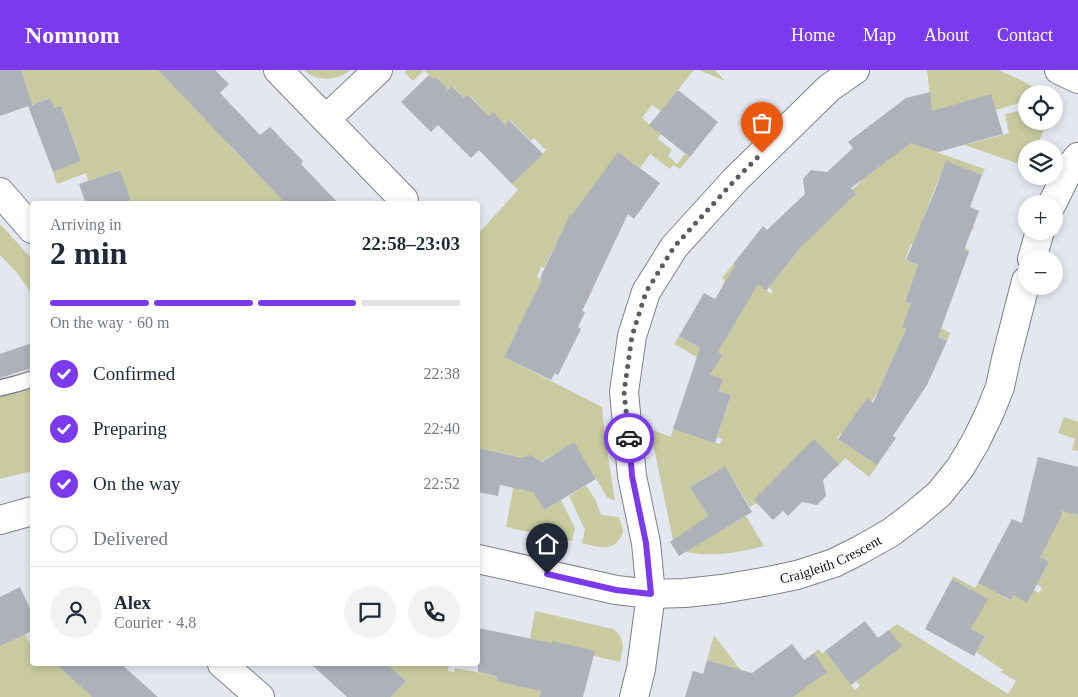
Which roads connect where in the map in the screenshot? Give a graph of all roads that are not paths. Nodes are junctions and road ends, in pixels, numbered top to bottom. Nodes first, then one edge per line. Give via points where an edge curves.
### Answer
1 (278, 70) edge
2 (378, 70) edge
3 (855, 70) edge
4 (1059, 70) edge
5 (1078, 79) edge
6 (326, 119) junction
7 (1078, 157) edge
8 (0, 192) edge
9 (1056, 195) edge
10 (404, 200) dead end
11 (30, 227) edge
12 (1023, 295) edge
13 (30, 380) edge
14 (0, 388) edge
15 (30, 512) edge
16 (0, 520) edge
17 (480, 559) edge
18 (651, 594) junction
19 (224, 666) edge
20 (260, 697) edge
21 (634, 697) edge

1 - 6 street
2 - 6 street
3 - 18 street via 829,88 735,180 674,247 646,292 632,336 624,392 632,476 646,543
4 - 5 street
6 - 10 street
7 - 9 street
8 - 11 street
12 - 18 street, Craigleith Crescent via 1000,387 976,441 939,494 914,515 860,550 797,575 722,589
13 - 14 lane
15 - 16 street
17 - 18 street, Craigleith Crescent via 616,590
18 - 21 street via 642,669
19 - 20 street

